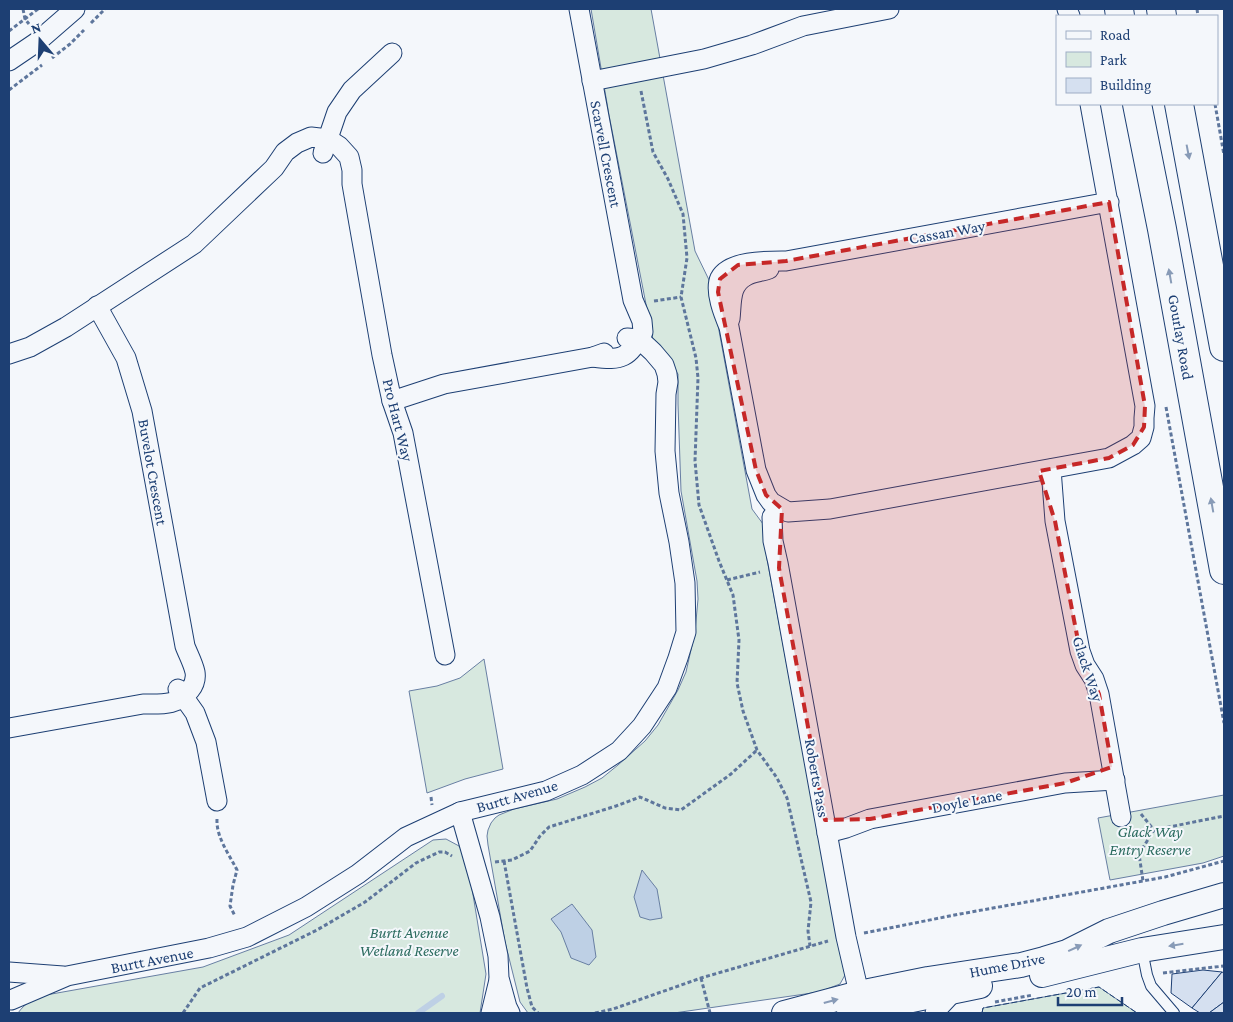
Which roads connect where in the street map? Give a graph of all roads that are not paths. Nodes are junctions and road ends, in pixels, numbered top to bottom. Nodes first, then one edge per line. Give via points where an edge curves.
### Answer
1 (75, 9) edge
2 (579, 9) edge
3 (889, 9) edge
4 (392, 53) dead end
5 (9, 61) edge
6 (592, 81) junction
7 (1090, 105) edge
8 (1137, 105) edge
9 (1179, 105) edge
10 (326, 146) junction
11 (1109, 202) junction
12 (97, 306) junction
13 (633, 342) junction
14 (1224, 347) edge
15 (9, 354) edge
16 (391, 395) junction
17 (1045, 470) junction
18 (778, 515) junction
19 (1224, 570) edge
20 (445, 655) dead end
21 (180, 693) junction
22 (9, 728) edge
23 (1113, 774) junction
24 (217, 800) road end
25 (467, 811) junction
26 (1121, 816) dead end
27 (826, 827) junction
28 (1224, 895) edge
29 (1224, 937) edge
30 (1142, 950) junction
31 (9, 972) edge
32 (67, 976) junction
33 (499, 978) junction
34 (954, 992) junction
35 (10, 1002) edge
36 (854, 1003) edge
37 (897, 1009) edge
38 (491, 1013) edge
39 (510, 1013) edge
40 (784, 1013) edge
41 (936, 1013) edge
42 (1174, 1013) edge

1 - 5 street
2 - 6 street, Scarvell Crescent
3 - 6 street via 803,26 704,59
4 - 10 street via 352,90 337,112
6 - 13 street, Scarvell Crescent via 633,300 630,305
7 - 11 street
19 -> 8 main road, Gourlay Road
9 -> 14 main road
10 - 12 street via 311,137 297,143 194,244
10 - 16 street, Pro Hart Way via 352,184
11 - 17 street via 1145,406 1144,427 1133,446 1109,458
11 - 18 street, Cassan Way via 786,261 746,276 735,285 731,295 729,328 756,470
12 - 15 street via 30,347
12 - 21 street, Buvelot Crescent via 126,358 142,411 185,646 185,674
13 - 16 street via 593,358
13 - 25 street, Burtt Avenue via 666,394 668,494 686,583 686,632 678,658 667,688 642,726 619,751 582,775 546,791
16 - 20 street, Pro Hart Way via 403,433
17 - 18 street via 830,509 788,521
17 - 23 street, Glack Way via 1080,651 1097,686
18 - 27 street, Roberts Pass via 778,565
21 - 22 street via 165,694 143,704
21 - 24 street via 195,713 206,742
23 - 26 street, Glack Way
23 - 27 street, Doyle Lane via 870,819 846,828
25 - 32 street, Burtt Avenue via 406,837 358,874 306,907 246,937 209,948
25 - 33 street via 489,863 490,917
27 - 36 street, Roberts Pass
36 -> 28 street, Hume Drive via 928,979 1044,959 1109,931
29 -> 30 street, Hume Drive
30 - 34 street, Hume Drive via 1034,977
30 - 42 lane via 1151,986
31 - 32 street, Burtt Avenue
31 - 35 street via 14,986
32 - 35 street, Burtt Avenue
33 - 38 street
33 - 39 street
34 - 37 street, Hume Drive
34 - 41 street
36 - 37 street, Hume Drive
40 -> 36 street, Hume Drive

